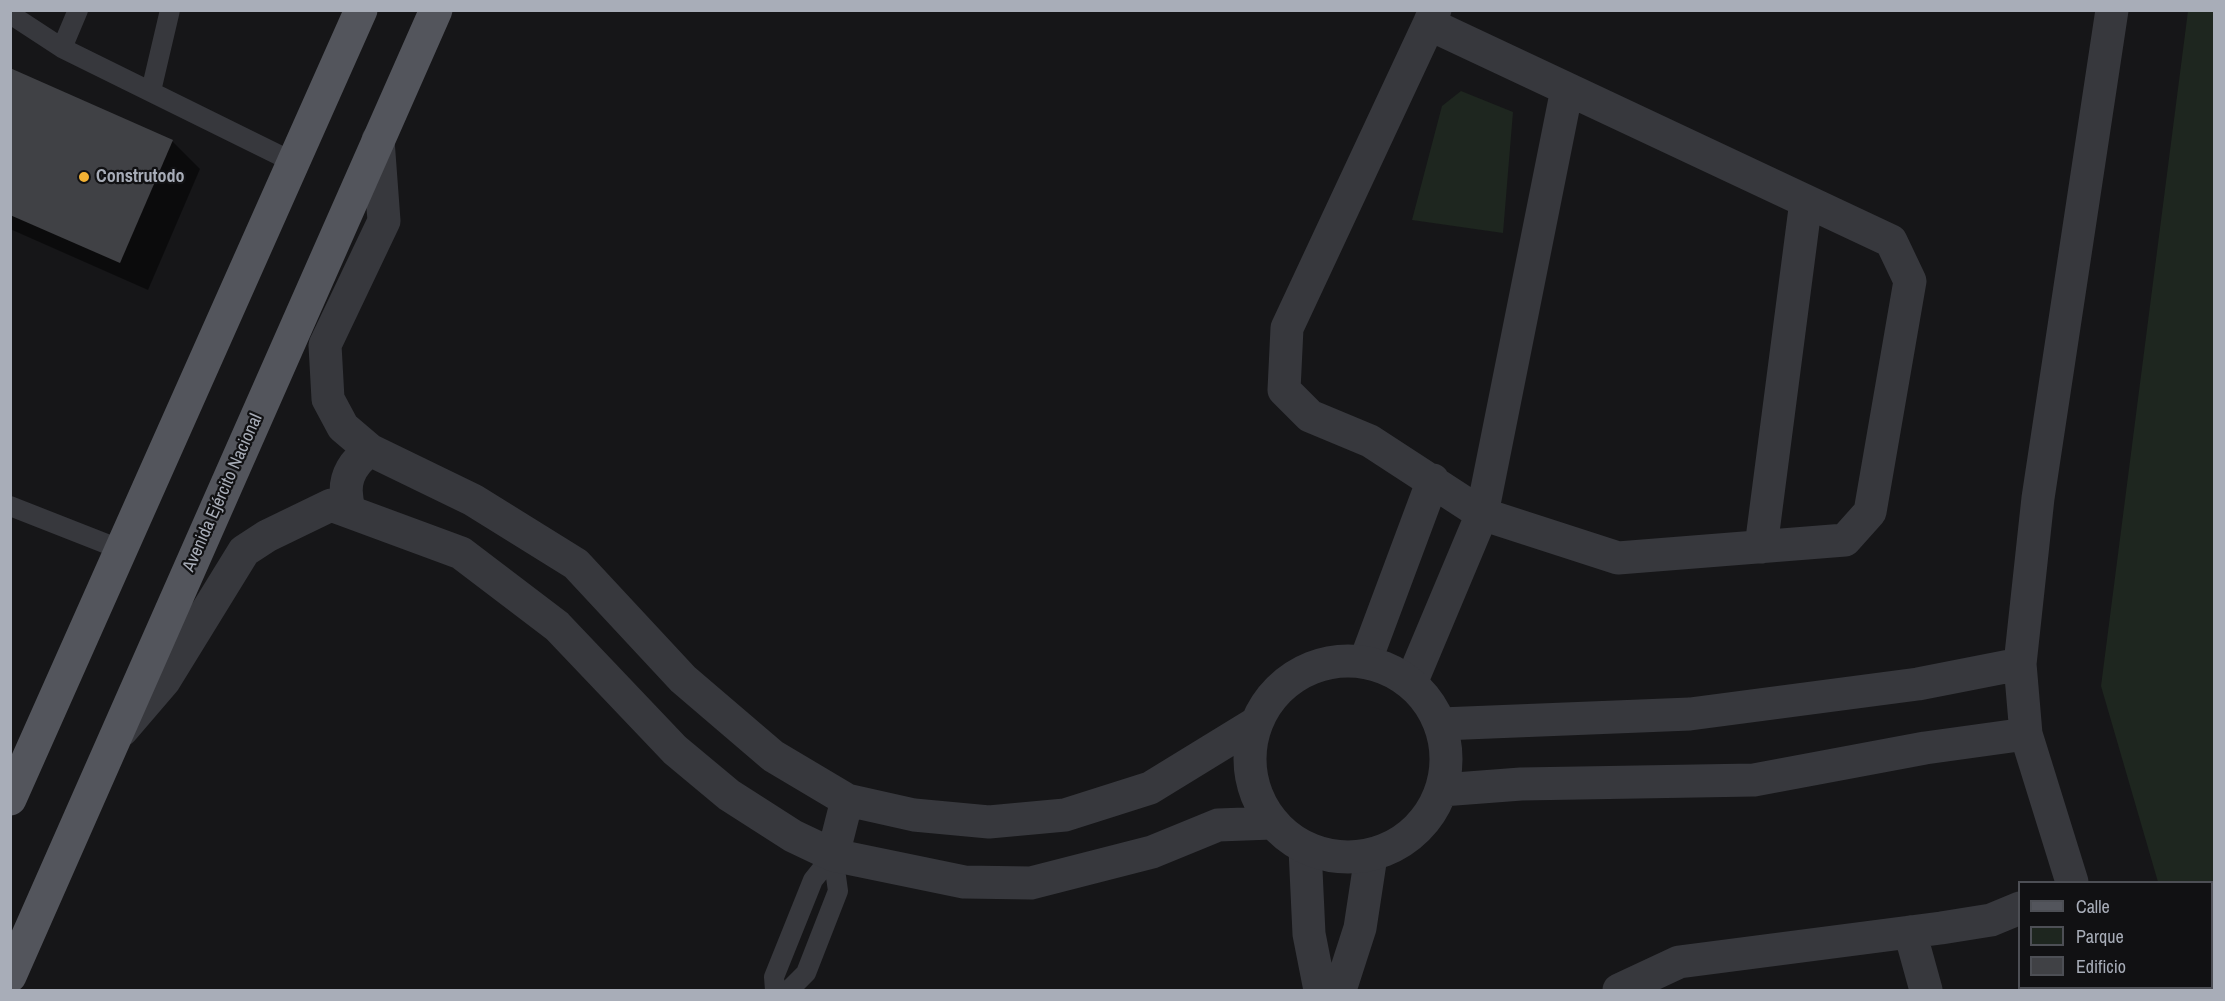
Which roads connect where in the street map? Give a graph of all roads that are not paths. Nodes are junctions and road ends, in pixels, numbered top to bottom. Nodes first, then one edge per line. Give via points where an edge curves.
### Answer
1 (78, 10) edge
2 (170, 10) edge
3 (361, 10) edge
4 (436, 10) edge
5 (2112, 10) edge
6 (10, 14) edge
7 (1432, 17) edge
8 (62, 48) junction
9 (1567, 88) junction
10 (151, 91) junction
11 (378, 140) junction
12 (295, 163) junction
13 (1806, 201) junction
14 (370, 450) junction
15 (1433, 480) junction
16 (10, 506) edge
17 (350, 511) junction
18 (1482, 514) junction
19 (1761, 547) junction
20 (122, 550) junction
21 (1365, 662) junction
22 (2020, 664) junction
23 (1411, 683) junction
24 (1256, 723) junction
25 (1441, 724) junction
26 (2026, 734) junction
27 (117, 736) junction
28 (1442, 790) junction
29 (10, 799) edge
30 (847, 800) junction
31 (1272, 823) junction
32 (1305, 849) junction
33 (833, 855) junction
34 (1371, 856) junction
35 (2072, 881) edge
36 (2018, 908) edge
37 (1910, 932) junction
38 (10, 976) edge
39 (775, 990) edge
40 (789, 990) edge
41 (1320, 990) edge
42 (1340, 990) edge
43 (1619, 990) edge
44 (1926, 990) edge

1 - 8 lane
2 - 10 lane
3 - 12 main road
4 - 11 main road, Avenida Ejército Nacional
5 - 22 street via 2038,498
6 - 8 lane
7 - 9 street
7 - 15 street via 1287,328 1284,390 1310,416 1370,441
8 - 10 lane
9 - 13 street
9 - 18 street
10 - 12 lane
11 - 14 street via 384,221 325,345 328,399 343,427
11 - 27 main road, Avenida Ejército Nacional
12 - 20 main road
13 - 19 street
13 - 19 street via 1891,241 1910,281 1870,512 1845,540
14 - 17 street via 350,471 346,491
14 - 30 street via 472,500 576,564 683,679 773,756
15 - 18 street
15 - 21 street
16 - 20 lane
17 - 27 street via 331,505 244,551 164,681
17 - 33 street via 461,553 557,626 675,750 729,795 793,836
18 - 19 street via 1618,558
18 - 23 street
20 - 29 main road
21 - 23 street via 1389,669
21 - 24 street via 1331,661 1299,672 1273,693
22 - 25 street via 1918,684 1690,714
22 - 26 street
23 - 25 street via 1428,701
24 - 30 street via 1150,788 1065,815 989,822 914,814
24 - 31 street via 1250,748 1251,775 1258,801
25 - 28 street via 1447,757
26 - 28 street via 1925,748 1754,780 1521,784
26 - 35 street
27 - 38 main road, Avenida Ejército Nacional
28 - 34 street via 1426,820 1402,843
30 - 33 street
31 - 32 street
31 - 33 street via 1218,825 1152,852 1031,883 964,882
32 - 34 street via 1338,858
32 - 41 street via 1309,934
33 - 39 lane via 813,880 774,977
33 - 40 lane via 838,891 806,973
34 - 42 street via 1360,928
36 - 37 street via 1991,920
37 - 43 street via 1679,962
37 - 44 street

